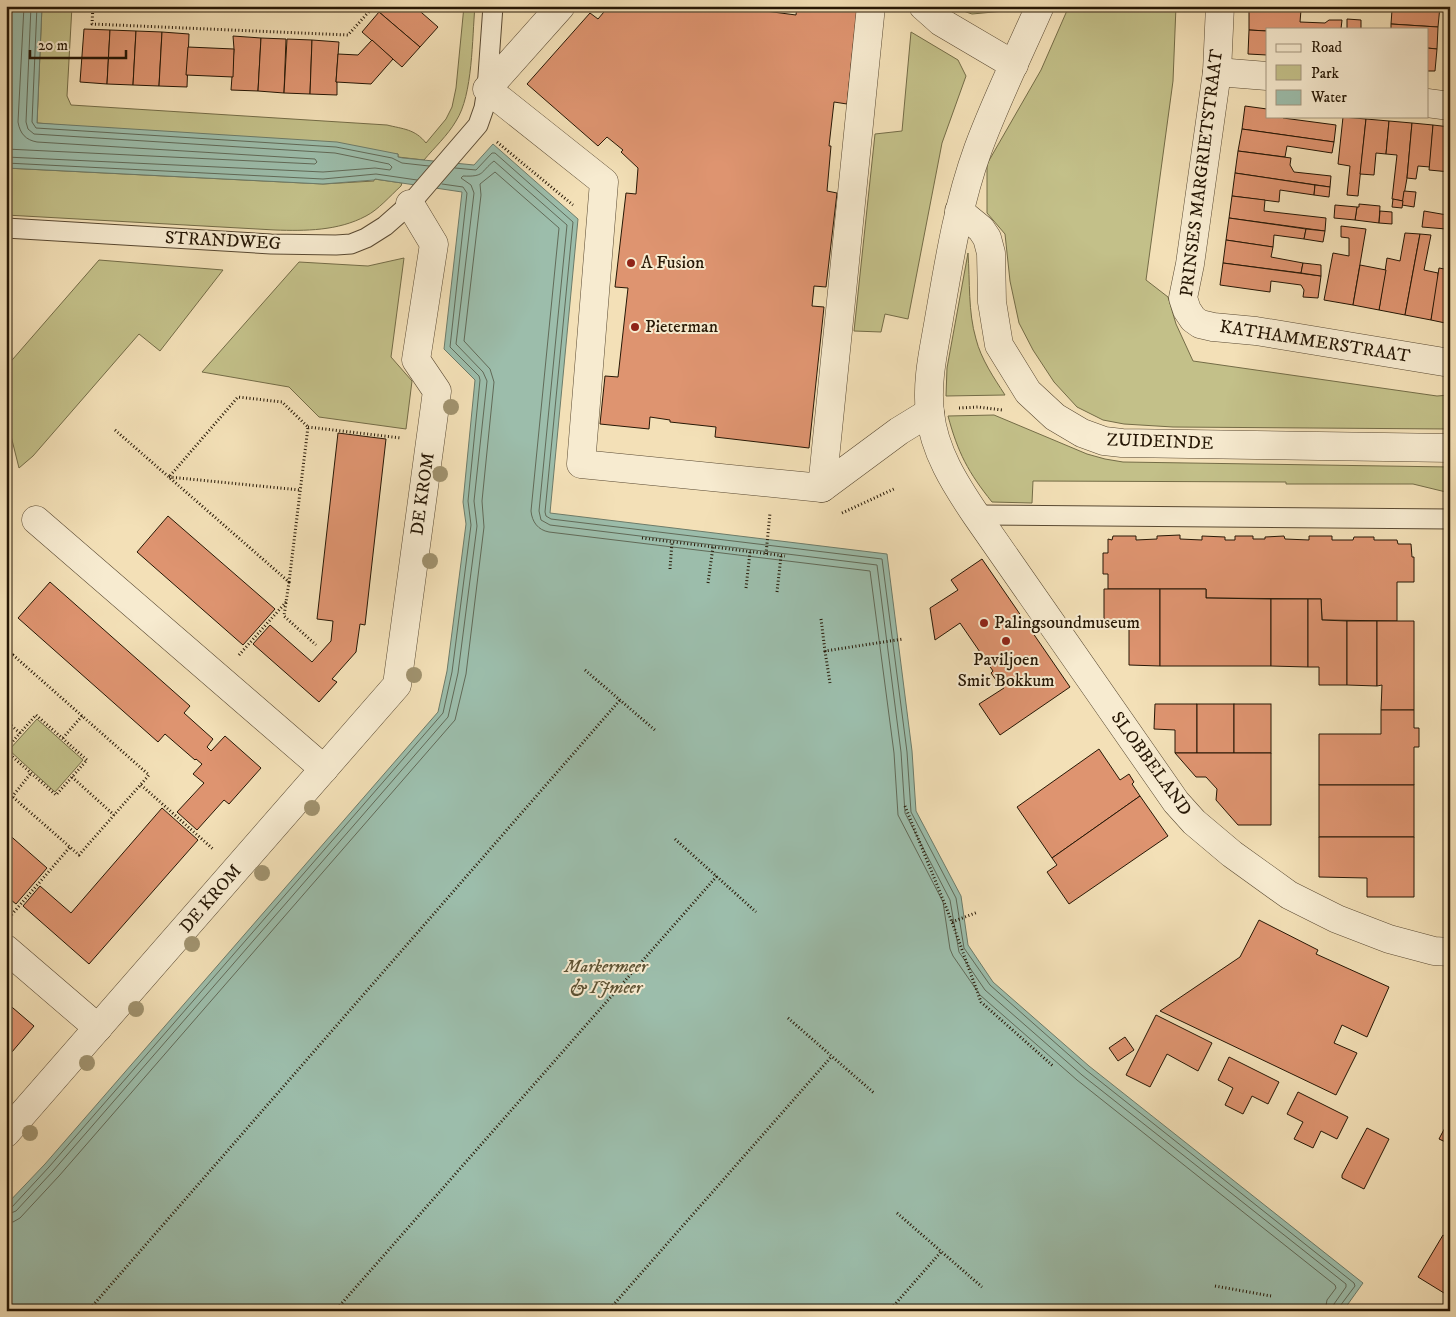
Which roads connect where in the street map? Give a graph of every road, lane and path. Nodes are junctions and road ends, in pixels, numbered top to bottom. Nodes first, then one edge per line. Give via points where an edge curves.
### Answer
1 (93, 6) edge
2 (374, 6) edge
3 (492, 6) edge
4 (561, 6) edge
5 (871, 6) edge
6 (924, 6) edge
7 (1040, 6) edge
8 (1220, 6) edge
9 (1014, 65) junction
10 (1217, 72) junction
11 (1266, 76) edge
12 (487, 89) junction
13 (1428, 103) edge
14 (1450, 106) edge
15 (478, 125) junction
16 (416, 198) junction
17 (959, 211) junction
18 (580, 212) dead end
19 (6, 228) edge
20 (1186, 310) joint
21 (1450, 363) edge
22 (962, 407) dead end
23 (978, 407) dead end
24 (930, 412) junction
25 (308, 427) junction
26 (115, 430) dead end
27 (430, 441) junction
28 (1450, 448) edge
29 (168, 476) junction
30 (822, 488) junction
31 (896, 488) dead end
32 (300, 490) junction
33 (771, 507) dead end
34 (838, 515) dead end
35 (976, 515) junction
36 (1450, 519) edge
37 (36, 520) dead end
38 (642, 538) dead end
39 (672, 542) junction
40 (713, 547) junction
41 (750, 552) junction
42 (766, 554) junction
43 (670, 569) dead end
44 (289, 582) junction
45 (708, 583) dead end
46 (746, 588) dead end
47 (777, 592) dead end
48 (287, 601) junction
49 (821, 620) dead end
50 (903, 639) dead end
51 (316, 645) dead end
52 (826, 651) junction
53 (6, 663) edge
54 (585, 670) dead end
55 (219, 678) junction
56 (830, 683) dead end
57 (620, 700) junction
58 (82, 716) junction
59 (6, 721) edge
60 (656, 731) dead end
61 (20, 733) junction
62 (62, 738) junction
63 (6, 750) edge
64 (324, 770) junction
65 (31, 773) junction
66 (72, 777) junction
67 (140, 785) junction
68 (6, 791) edge
69 (12, 796) junction
70 (905, 806) dead end
71 (114, 815) junction
72 (675, 839) dead end
73 (70, 847) junction
74 (236, 870) junction
75 (717, 876) junction
76 (756, 912) dead end
77 (978, 912) dead end
78 (6, 920) edge
79 (952, 922) junction
80 (6, 949) edge
81 (1450, 952) edge
82 (788, 1018) dead end
83 (98, 1028) junction
84 (832, 1056) junction
85 (1053, 1066) dead end
86 (874, 1093) dead end
87 (6, 1133) edge
88 (897, 1213) dead end
89 (940, 1252) junction
90 (1214, 1286) dead end
91 (982, 1287) dead end
92 (1272, 1296) dead end
93 (88, 1311) edge
94 (335, 1311) edge
95 (608, 1311) edge
96 (889, 1311) edge

1 - 2 path via 92,24 348,35
3 - 12 lane
4 - 12 street
5 - 30 street
6 - 9 street via 941,22
7 - 9 street
8 - 10 street, PRINSES MARGRIETSTRAAT
9 - 17 street via 991,116
10 - 11 street
10 - 20 street, PRINSES MARGRIETSTRAAT via 1183,298
12 - 15 lane
12 - 30 street via 604,182 581,464
13 - 14 street
15 - 16 lane, STRANDWEG
15 - 18 path
16 - 19 lane, STRANDWEG via 385,226 351,244 261,243
16 - 27 street, DE KROM via 434,244 416,360 437,390
17 - 24 street, SLOBBELAND via 931,372
17 - 28 street, ZUIDEINDE via 987,238 999,345 1028,392 1040,405 1082,433 1122,443
20 - 21 street, KATHAMMERSTRAAT via 1200,324 1213,327 1256,331
22 - 23 path
24 - 30 street
24 - 35 street, SLOBBELAND via 939,449
25 - 27 path
25 - 29 path via 282,402 238,396
25 - 32 path
26 - 29 path
27 - 64 street, DE KROM via 397,685
29 - 32 path
29 - 44 path
31 - 34 path
32 - 44 path
33 - 42 path
35 - 36 lane
35 - 81 street, SLOBBELAND via 1176,802 1194,822 1289,895 1337,919 1389,939
37 - 55 street
38 - 39 path
39 - 40 path
39 - 43 path
40 - 41 path
40 - 45 path
41 - 42 path
41 - 46 path
42 - 47 path via 783,556
44 - 48 path
48 - 51 path via 284,616
48 - 55 path
49 - 52 path
50 - 52 path
52 - 56 path
53 - 58 path via 13,655
54 - 57 path
55 - 64 street
57 - 60 path
57 - 93 path
58 - 62 path
58 - 67 path via 150,775
59 - 61 path
61 - 62 path via 36,715
61 - 63 path
62 - 66 path via 87,760
63 - 65 path
64 - 74 street, DE KROM
65 - 66 path via 56,795
65 - 69 path
66 - 71 path
67 - 71 path
67 - 74 path
68 - 69 path
69 - 73 path
70 - 79 path
71 - 73 path via 79,855
72 - 75 path
73 - 78 path
74 - 83 street, DE KROM
75 - 76 path
75 - 94 path
77 - 79 path
79 - 85 path via 981,1002
80 - 83 street
82 - 84 path
83 - 87 street, DE KROM
84 - 86 path
84 - 95 path
88 - 89 path
89 - 91 path
89 - 96 path
90 - 92 path

